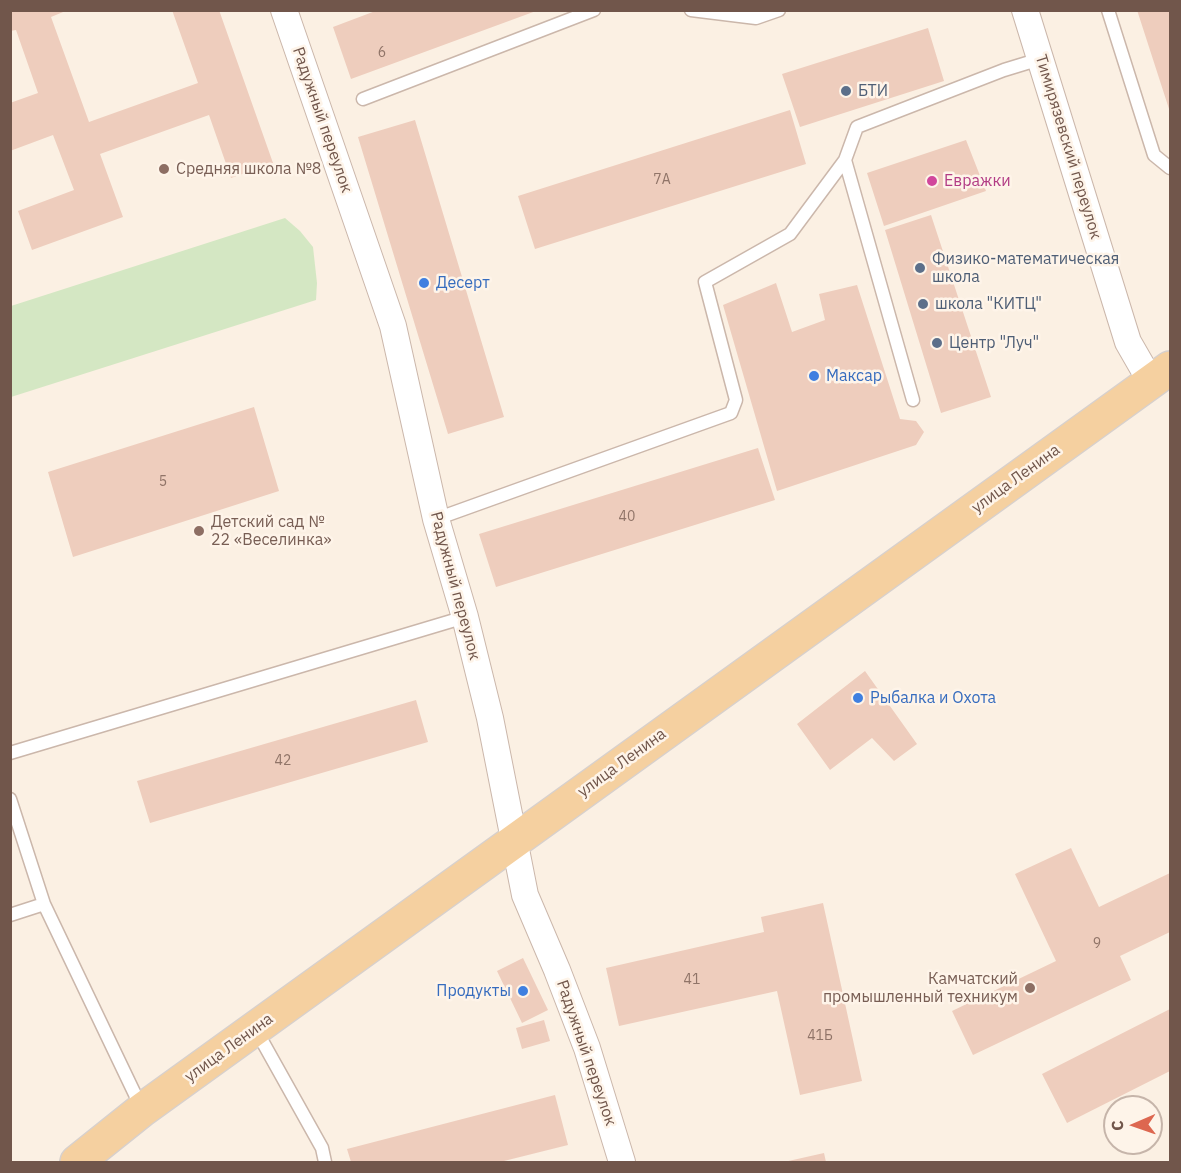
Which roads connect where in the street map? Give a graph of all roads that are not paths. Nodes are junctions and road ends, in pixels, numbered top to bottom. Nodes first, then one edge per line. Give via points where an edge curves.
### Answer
1 (284, 10) edge
2 (594, 10) edge
3 (691, 10) edge
4 (779, 10) edge
5 (1025, 10) edge
6 (1108, 10) edge
7 (1040, 59) junction
8 (363, 99) dead end
9 (845, 160) junction
10 (1170, 168) edge
11 (1161, 375) edge
12 (913, 400) dead end
13 (436, 519) junction
14 (465, 616) junction
15 (10, 753) edge
16 (10, 800) edge
17 (514, 842) junction
18 (44, 904) junction
19 (10, 915) edge
20 (256, 1029) junction
21 (142, 1110) junction
22 (77, 1162) edge
23 (326, 1162) edge
24 (622, 1162) edge

1 - 13 street, Радужный переулок via 393,326
2 - 8 lane
3 - 4 lane via 756,18
5 - 7 street, Тимирязевский переулок
6 - 10 lane via 1154,155
7 - 9 lane via 857,127
7 - 11 street, Тимирязевский переулок via 1128,342
9 - 12 lane
9 - 13 lane via 790,234 705,282 736,400 731,413
11 - 17 main road, улица Ленина
13 - 14 street, Радужный переулок
14 - 15 lane
14 - 17 street, Радужный переулок
16 - 18 lane
17 - 20 main road, улица Ленина
17 - 24 street, Радужный переулок via 525,895 586,1048
18 - 19 lane
18 - 21 lane
20 - 21 main road, улица Ленина
20 - 23 lane
21 - 22 main road, улица Ленина

